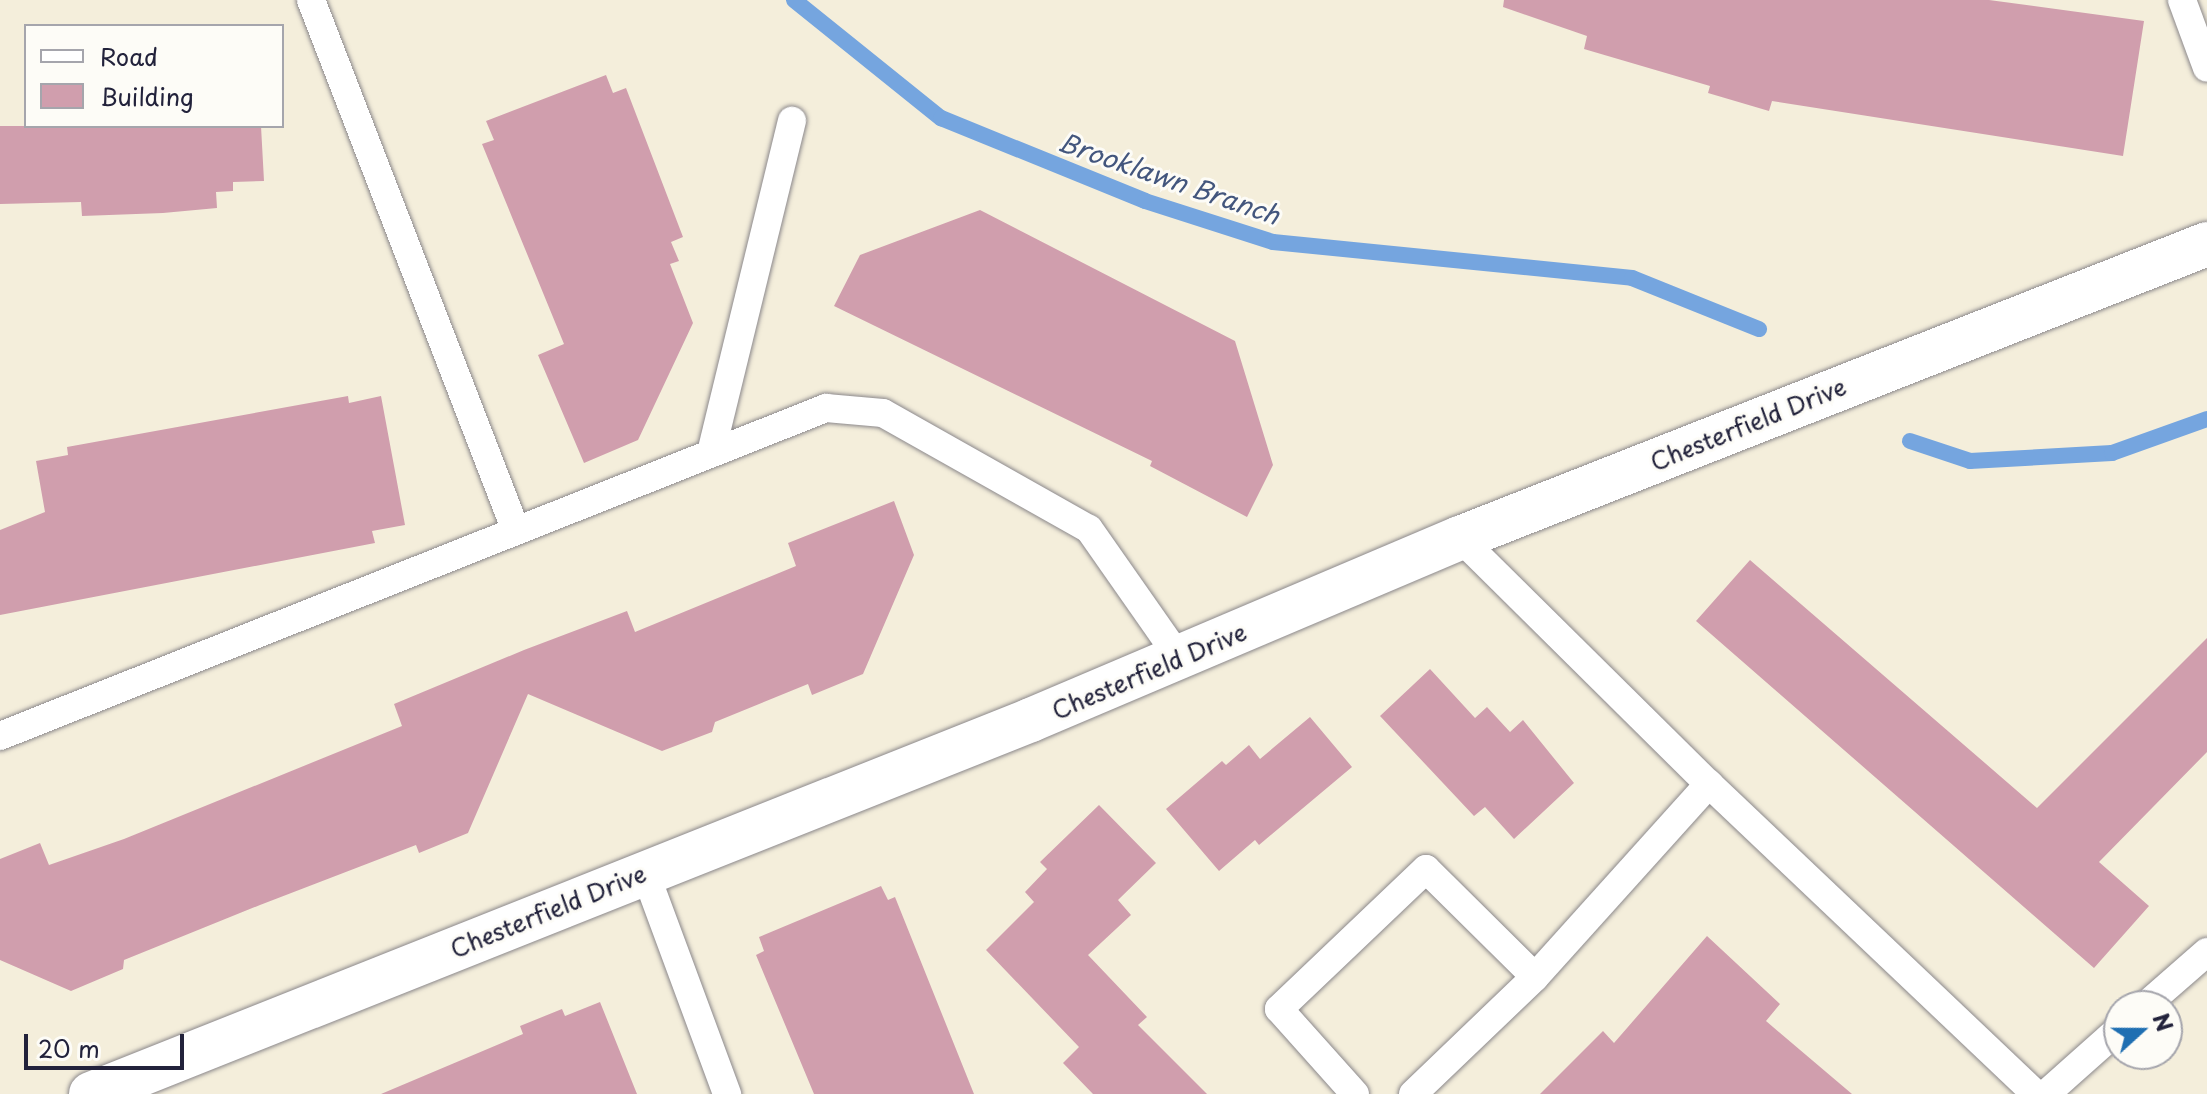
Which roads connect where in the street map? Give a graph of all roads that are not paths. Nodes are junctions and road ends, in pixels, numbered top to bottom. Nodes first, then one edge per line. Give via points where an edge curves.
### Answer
1 (311, 0) edge
2 (2182, 0) edge
3 (2207, 68) edge
4 (792, 121) dead end
5 (2207, 244) edge
6 (711, 453) junction
7 (516, 531) junction
8 (1460, 538) junction
9 (1180, 659) junction
10 (0, 736) edge
11 (1709, 784) junction
12 (645, 872) junction
13 (2207, 952) edge
14 (1535, 977) junction
15 (2163, 990) edge
16 (2103, 1043) edge
17 (91, 1094) edge
18 (727, 1094) edge
19 (1355, 1094) edge
20 (1413, 1094) edge
21 (2036, 1094) edge
22 (2046, 1094) edge

1 - 7 lane
2 - 3 lane
4 - 6 lane
5 - 8 street, Chesterfield Drive
6 - 7 lane
6 - 9 lane via 826,408 883,413 1089,529
7 - 10 lane
8 - 9 street, Chesterfield Drive
8 - 11 lane
9 - 12 street, Chesterfield Drive
11 - 14 lane
11 - 21 lane
12 - 17 street, Chesterfield Drive
12 - 18 lane
13 - 15 lane
14 - 19 lane via 1426,869 1279,1009
14 - 20 lane
16 - 22 lane

